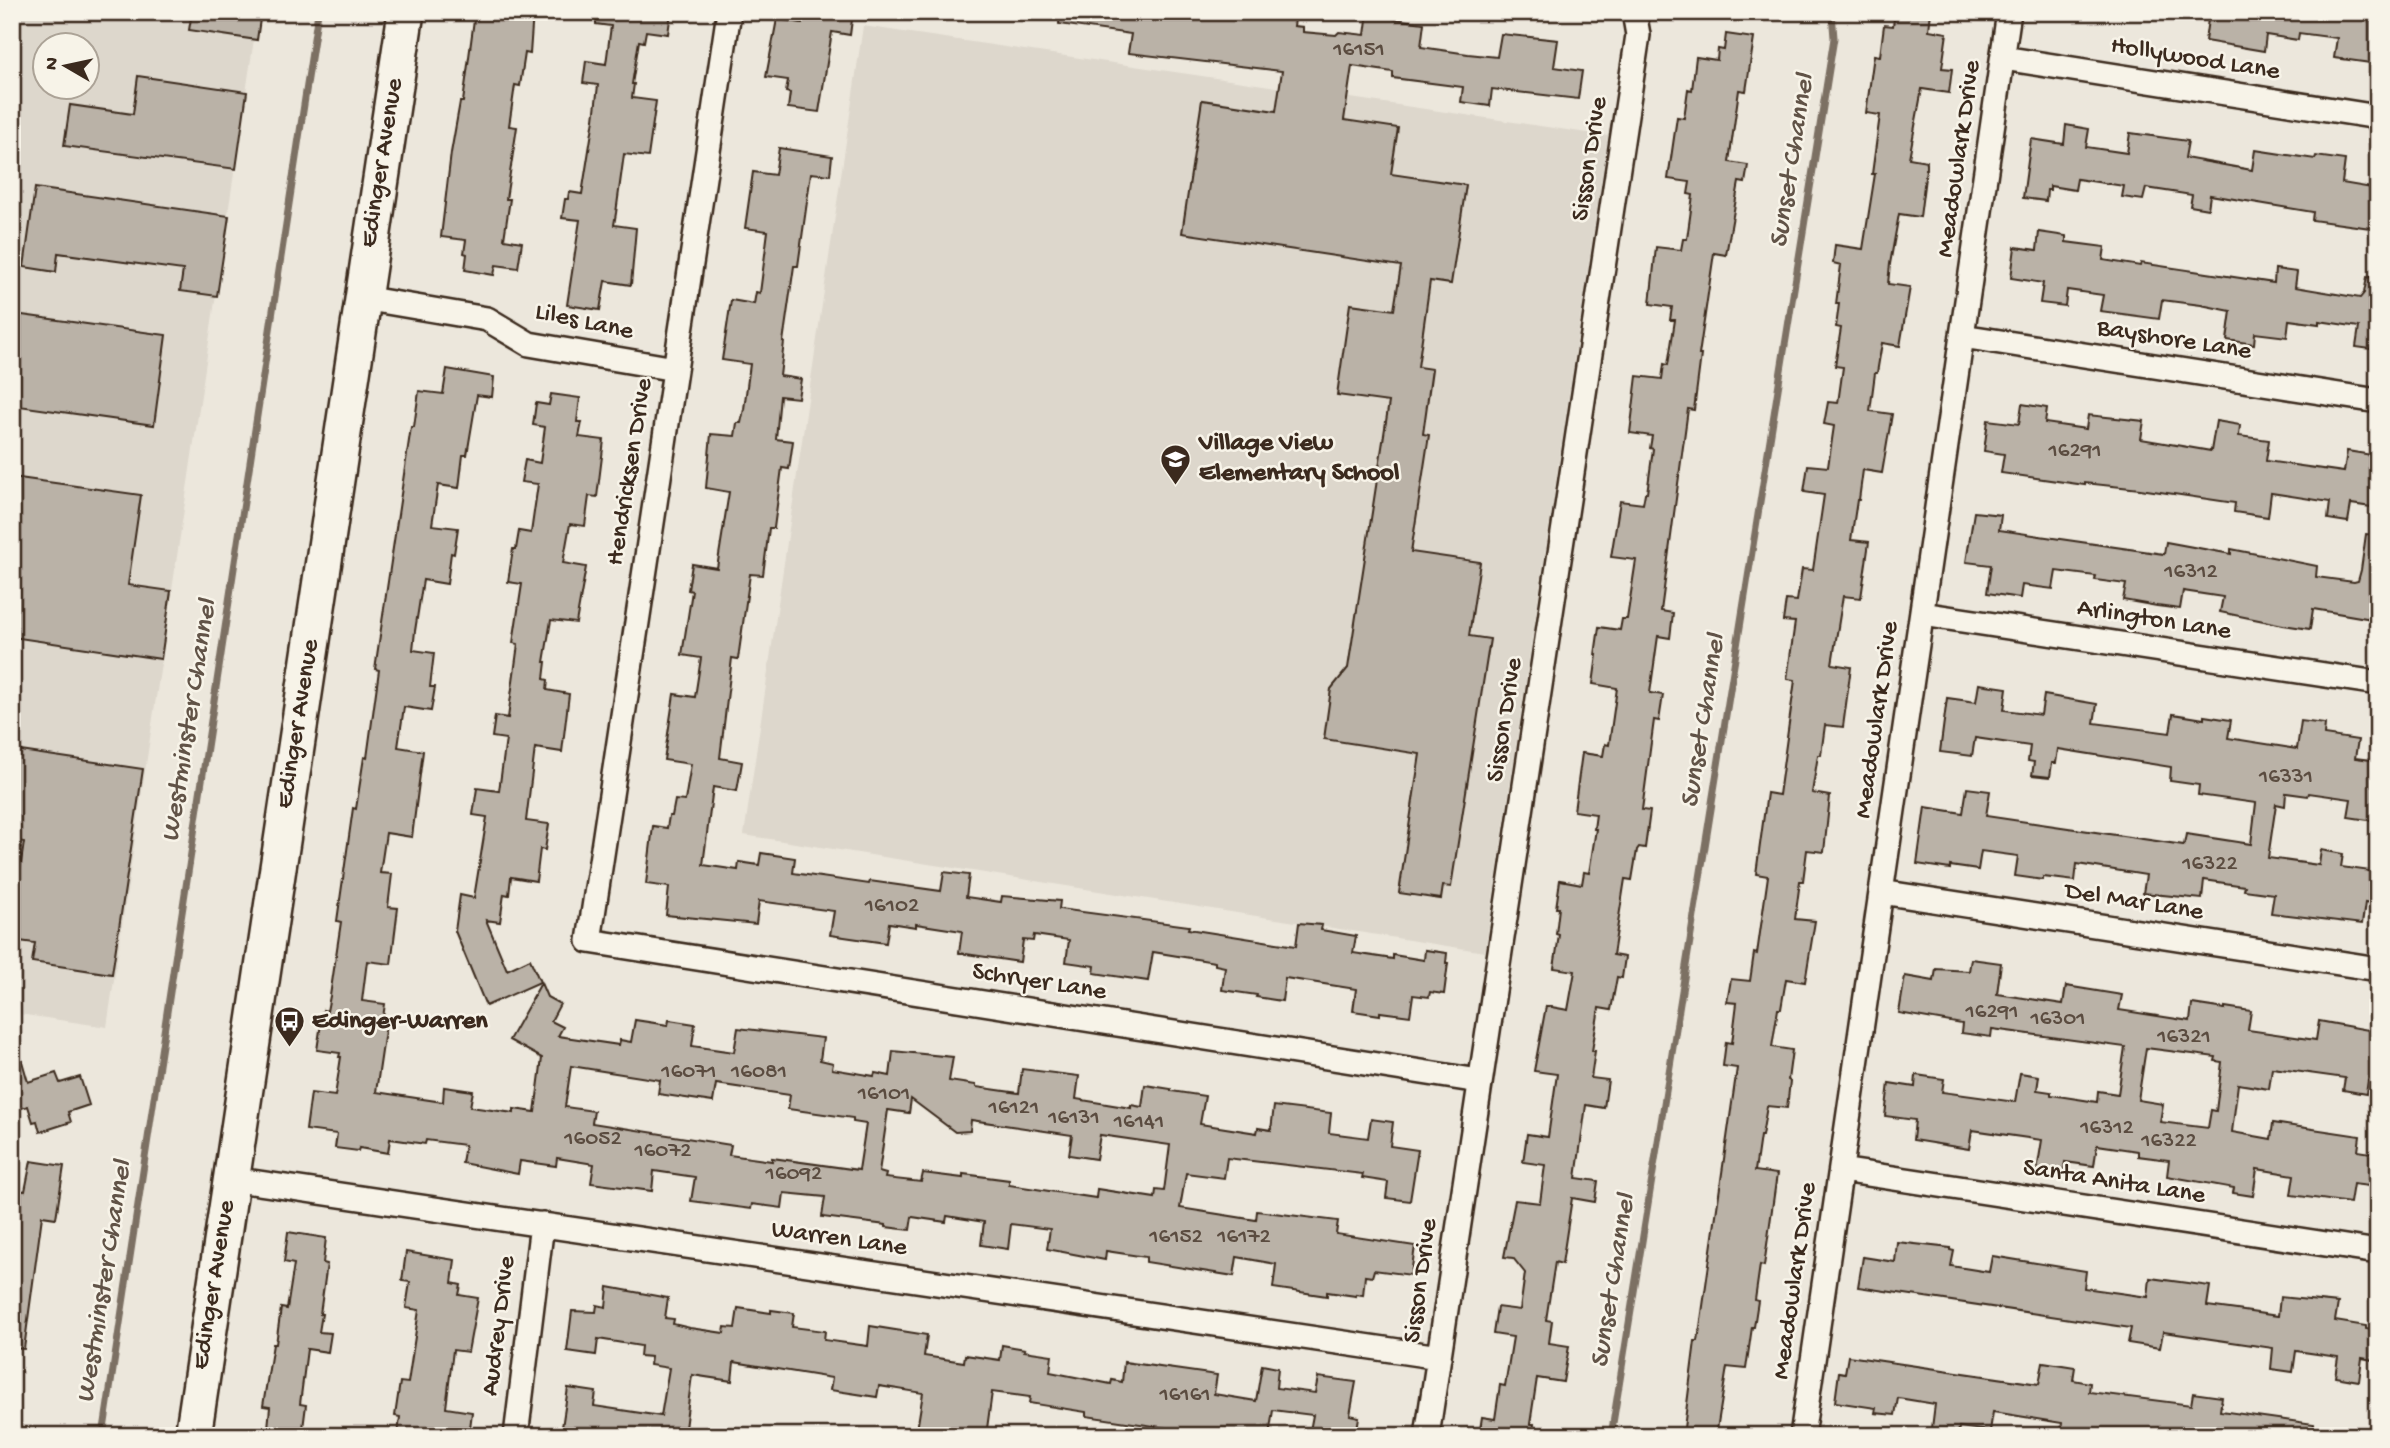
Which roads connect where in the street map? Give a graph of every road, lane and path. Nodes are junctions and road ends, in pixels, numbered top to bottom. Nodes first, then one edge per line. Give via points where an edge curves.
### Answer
1 (406, 12) edge
2 (729, 12) edge
3 (1634, 12) edge
4 (2009, 12) edge
5 (2003, 58) junction
6 (2378, 117) edge
7 (363, 298) junction
8 (1962, 336) junction
9 (675, 369) junction
10 (2378, 401) edge
11 (1922, 614) junction
12 (2378, 683) edge
13 (1881, 892) junction
14 (589, 941) joint
15 (2378, 969) edge
16 (1479, 1081) junction
17 (1841, 1170) junction
18 (231, 1179) junction
19 (542, 1224) junction
20 (2378, 1252) edge
21 (1439, 1357) junction
22 (193, 1436) edge
23 (516, 1436) edge
24 (1427, 1436) edge
25 (1802, 1436) edge

1 - 7 main road, Edinger Avenue
2 - 9 street, Hendricksen Drive
3 - 16 street, Sisson Drive via 1638,35
4 - 5 street, Meadowlark Drive
5 - 6 street, Hollywood Lane
5 - 8 street, Meadowlark Drive
7 - 9 street, Liles Lane via 487,319 529,345
7 - 18 main road, Edinger Avenue
8 - 10 street, Bayshore Lane
8 - 11 street, Meadowlark Drive
9 - 14 street, Hendricksen Drive
11 - 12 street, Arlington Lane
11 - 13 street, Meadowlark Drive
13 - 15 street, Del Mar Lane
13 - 17 street, Meadowlark Drive
14 - 16 street, Schryer Lane
16 - 21 street, Sisson Drive
17 - 20 street, Santa Anita Lane
17 - 25 street, Meadowlark Drive
18 - 19 street, Warren Lane
18 - 22 main road, Edinger Avenue
19 - 21 street, Warren Lane
19 - 23 street, Audrey Drive
21 - 24 street, Sisson Drive

